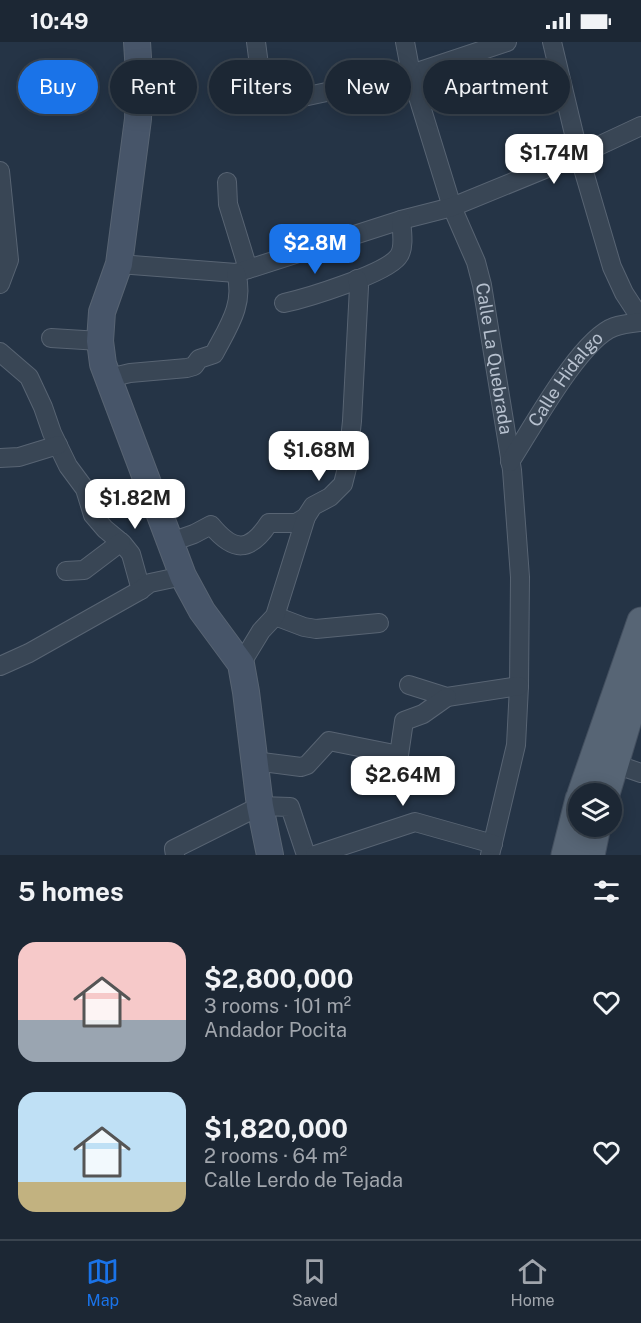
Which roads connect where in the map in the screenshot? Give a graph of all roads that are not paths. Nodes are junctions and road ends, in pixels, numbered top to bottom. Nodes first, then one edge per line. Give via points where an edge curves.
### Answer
1 (137, 42) edge
2 (256, 42) edge
3 (405, 42) edge
4 (507, 42) edge
5 (552, 42) edge
6 (408, 60) edge
7 (411, 74) joint
8 (325, 92) edge
9 (641, 126) edge
10 (579, 155) junction
11 (0, 171) edge
12 (227, 182) dead end
13 (452, 207) junction
14 (3, 218) edge
15 (401, 220) junction
16 (119, 264) junction
17 (242, 271) junction
18 (357, 279) junction
19 (0, 284) edge
20 (284, 303) dead end
21 (641, 321) edge
22 (51, 338) dead end
23 (100, 341) junction
24 (0, 352) edge
25 (109, 378) junction
26 (58, 445) junction
27 (0, 458) edge
28 (510, 462) junction
29 (306, 517) junction
30 (121, 542) junction
31 (171, 542) dead end
32 (66, 571) dead end
33 (183, 576) junction
34 (141, 590) junction
35 (275, 616) junction
36 (641, 621) edge
37 (379, 623) dead end
38 (241, 664) junction
39 (0, 666) edge
40 (641, 676) edge
41 (409, 685) dead end
42 (519, 686) junction
43 (447, 698) junction
44 (254, 761) junction
45 (615, 764) junction
46 (641, 773) edge
47 (585, 783) edge
48 (609, 783) edge
49 (260, 806) junction
50 (570, 837) edge
51 (595, 837) edge
52 (491, 850) edge
53 (175, 855) edge
54 (270, 855) edge
55 (306, 855) edge
56 (315, 855) edge
57 (565, 855) edge
58 (591, 855) edge

1 - 16 street via 138,119
2 - 8 street via 263,96 268,102
3 - 6 street, Calle La Quebrada
4 - 7 street
5 - 10 street, Calle Hidalgo
7 - 13 street, Calle La Quebrada
9 - 10 street
10 - 13 street
10 - 21 street, Calle Hidalgo via 612,267
11 - 14 street
12 - 17 street
13 - 15 street
13 - 28 street, Calle La Quebrada via 482,285
14 - 19 street via 9,260
15 - 17 street
15 - 18 street via 400,256
16 - 17 street
16 - 23 street via 102,312
17 - 25 street via 234,319 214,354 187,368
18 - 20 street
18 - 29 street via 347,468 343,484 313,506
21 - 28 street, Calle Hidalgo via 613,327 579,355
22 - 23 street
23 - 25 street
24 - 26 street via 29,377
25 - 33 street
26 - 27 street via 19,457
26 - 30 street via 85,489 93,515
28 - 42 street, Calle La Quebrada via 520,577
29 - 31 street via 296,523 269,523 260,537 244,546 221,537 212,525
29 - 35 street
30 - 32 street via 84,570
30 - 34 street via 131,554
33 - 34 street via 150,583
33 - 38 street via 202,611
34 - 39 street
35 - 37 street via 316,629
35 - 38 street
36 - 47 main road
38 - 44 street
40 - 45 main road
41 - 43 street
42 - 43 street
42 - 52 street, Calle La Quebrada via 516,745
43 - 44 street via 404,722 399,755 329,741 301,767
44 - 49 street
45 - 46 street
45 - 48 main road
49 - 53 street via 174,849
49 - 54 street
49 - 55 street via 290,807
50 - 57 main road
51 - 58 main road
52 - 56 street via 414,822

